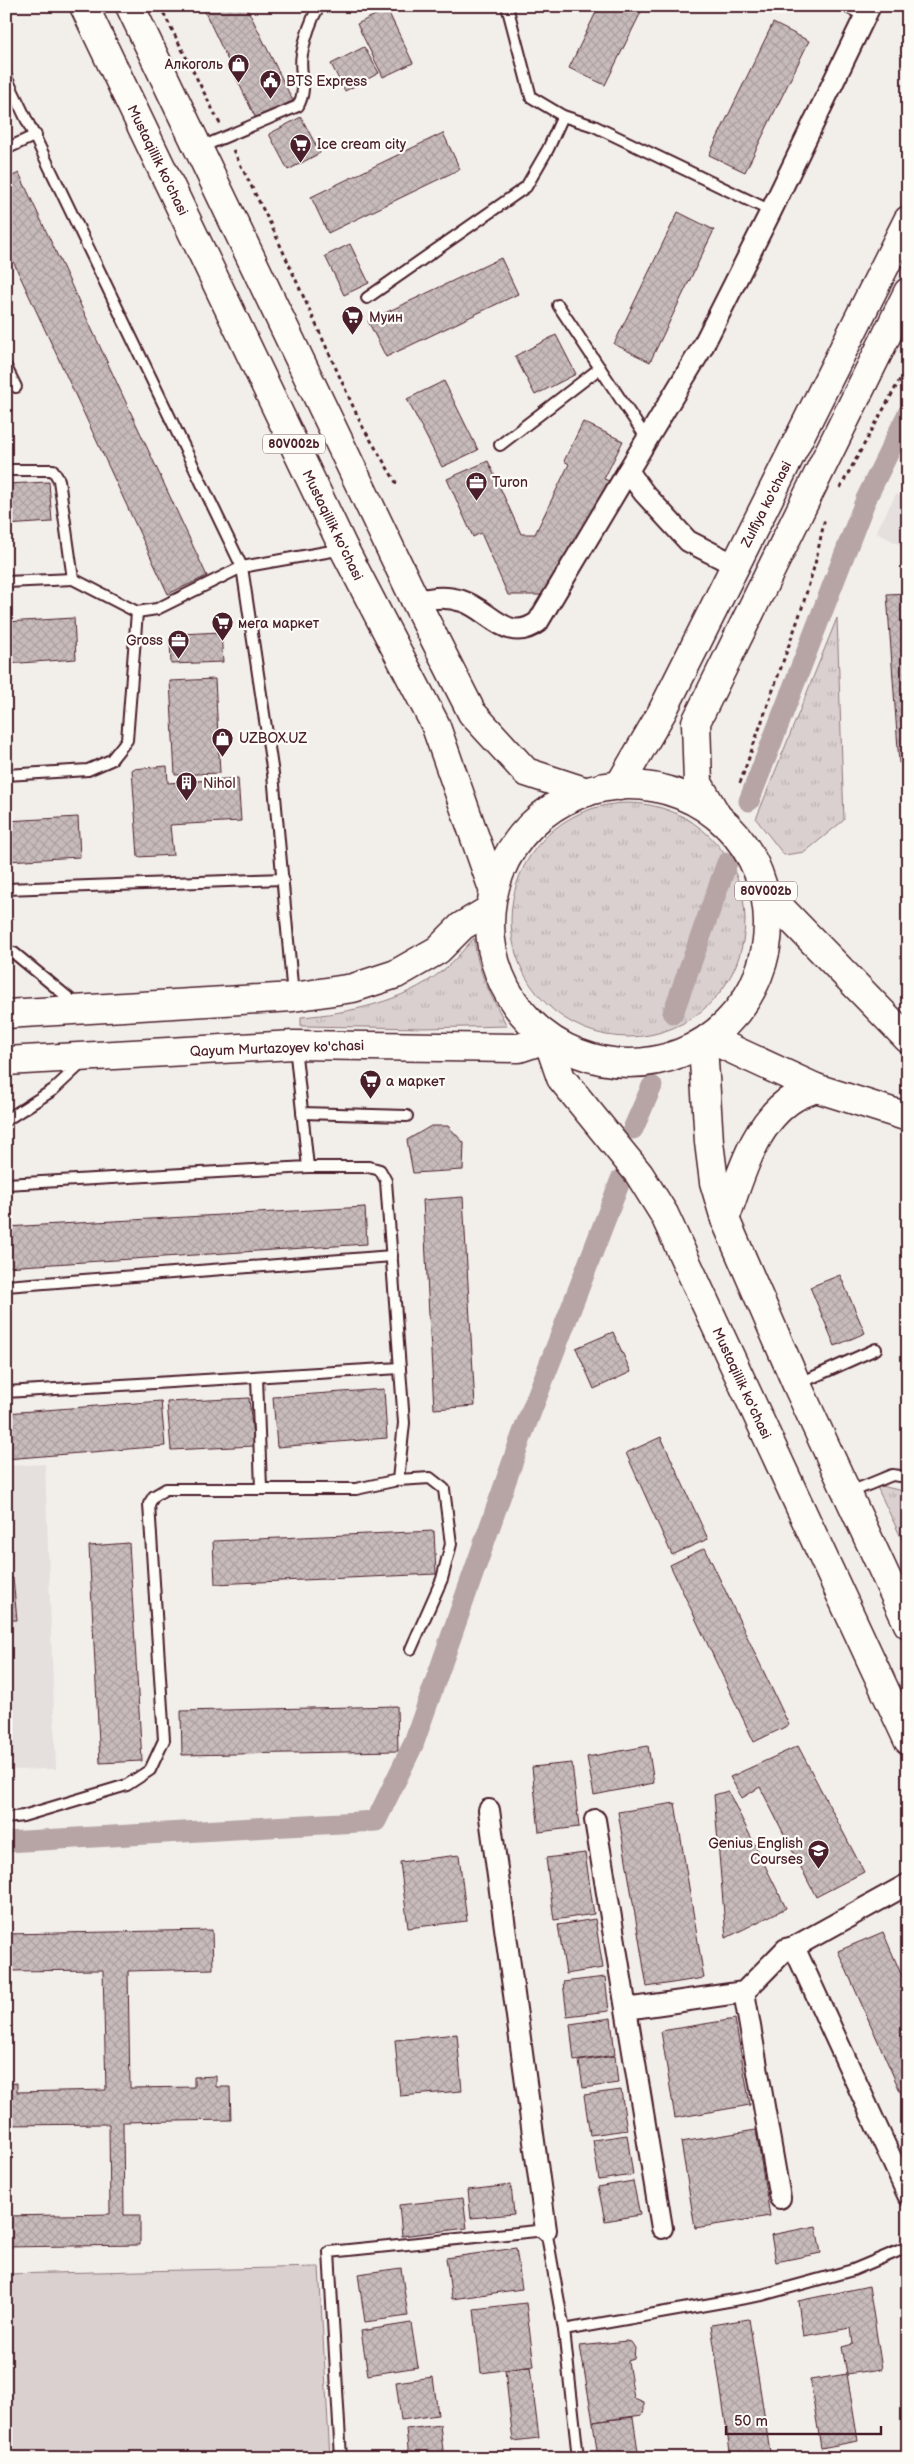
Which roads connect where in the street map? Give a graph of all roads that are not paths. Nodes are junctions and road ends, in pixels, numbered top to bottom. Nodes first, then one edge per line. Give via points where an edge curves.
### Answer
1 (84, 6) edge
2 (130, 6) edge
3 (319, 6) edge
4 (507, 6) edge
5 (844, 6) edge
6 (867, 11) edge
7 (6, 77) edge
8 (563, 116) junction
9 (36, 135) junction
10 (198, 148) junction
11 (6, 149) edge
12 (771, 211) junction
13 (908, 220) edge
14 (908, 292) edge
15 (367, 298) dead end
16 (558, 305) dead end
17 (6, 367) edge
18 (600, 368) junction
19 (16, 386) dead end
20 (648, 439) junction
21 (500, 445) dead end
22 (6, 470) edge
23 (628, 471) junction
24 (344, 549) junction
25 (735, 565) junction
26 (242, 567) junction
27 (74, 579) junction
28 (6, 582) edge
29 (416, 602) junction
30 (137, 612) junction
31 (6, 775) edge
32 (619, 786) junction
33 (586, 792) junction
34 (717, 816) junction
35 (283, 880) junction
36 (6, 889) edge
37 (767, 894) junction
38 (491, 898) junction
39 (6, 951) edge
40 (293, 997) junction
41 (82, 1010) junction
42 (6, 1014) edge
43 (908, 1039) edge
44 (548, 1041) junction
45 (707, 1043) junction
46 (294, 1045) junction
47 (89, 1056) junction
48 (6, 1061) edge
49 (816, 1088) junction
50 (302, 1113) junction
51 (407, 1116) dead end
52 (908, 1117) edge
53 (6, 1120) edge
54 (308, 1167) junction
55 (6, 1184) edge
56 (725, 1220) junction
57 (392, 1256) junction
58 (6, 1286) edge
59 (876, 1349) dead end
60 (400, 1368) junction
61 (256, 1377) junction
62 (797, 1385) junction
63 (6, 1392) edge
64 (908, 1478) edge
65 (398, 1480) junction
66 (261, 1488) junction
67 (848, 1493) junction
68 (908, 1624) edge
69 (411, 1649) dead end
70 (908, 1740) edge
71 (489, 1810) dead end
72 (6, 1818) edge
73 (595, 1820) dead end
74 (908, 1884) edge
75 (794, 1947) junction
76 (744, 1992) junction
77 (626, 2009) junction
78 (908, 2195) edge
79 (780, 2198) dead end
80 (662, 2228) dead end
81 (546, 2230) junction
82 (908, 2246) edge
83 (564, 2330) junction
84 (341, 2458) edge
85 (578, 2458) edge

1 - 24 main road, Mustaqillik ko'chasi / 80V002b
2 - 10 main road, 80V002b
3 - 10 lane via 302,55 304,94 298,106
4 - 8 lane via 531,97
5 - 6 lane
6 - 12 street
7 - 9 lane
8 - 12 lane via 594,126
8 - 15 lane via 526,187
9 - 11 lane
9 - 26 lane
10 - 29 main road, 80V002b
12 - 20 street via 702,348
13 - 25 main road, Zulfiya ko'chasi
14 - 34 main road via 696,722 698,783
16 - 18 lane
17 - 19 lane
18 - 20 lane
18 - 21 lane
20 - 23 street
22 - 27 lane via 53,470 59,480
23 - 25 street via 688,541
23 - 29 street via 538,622 530,628 497,624 463,601 430,598
24 - 26 lane
24 - 38 main road, Mustaqillik ko'chasi / 80V002b via 435,724
25 - 32 main road, Zulfiya ko'chasi via 662,712
26 - 30 lane via 157,609
26 - 35 lane via 273,774
27 - 28 lane
27 - 30 lane
29 - 33 main road, 80V002b via 472,713 526,772
30 - 31 lane via 127,740 112,760 88,770
32 - 33 main road, 80V002b
32 - 34 main road, 80V002b via 654,788 688,798
33 - 38 main road, 80V002b via 548,812 517,842
34 - 37 main road, 80V002b via 736,831 750,849
35 - 36 lane
35 - 40 lane
37 - 43 main road
37 - 45 main road, 80V002b via 768,941 754,990
38 - 40 main road via 438,950 396,974 353,988
38 - 44 main road, 80V002b via 492,958 510,1000
39 - 41 lane via 14,953
40 - 41 main road
41 - 42 main road
44 - 45 main road, 80V002b via 629,1062 662,1060
44 - 46 main road, Qayum Murtazoyev ko'chasi via 519,1048
44 - 70 main road, Mustaqillik ko'chasi / 80V002b via 561,1078 639,1174 664,1214
45 - 49 main road
45 - 56 main road via 709,1142 714,1182
46 - 47 main road, Qayum Murtazoyev ko'chasi
46 - 50 lane
47 - 48 main road, Qayum Murtazoyev ko'chasi
47 - 53 lane via 53,1090
49 - 52 main road
49 - 56 main road via 795,1097 764,1129 742,1173
50 - 51 lane
50 - 54 lane
54 - 55 lane
54 - 57 lane via 369,1167 380,1170 386,1181
56 - 62 main road
57 - 58 lane
57 - 60 lane
59 - 62 lane
60 - 61 lane
60 - 65 lane via 404,1423
61 - 63 lane
61 - 66 lane
62 - 67 main road
64 - 67 lane via 892,1475
65 - 66 lane via 356,1489
65 - 69 lane via 430,1478 444,1489 451,1544 442,1579
66 - 72 lane via 166,1489 154,1496 149,1504 164,1740 150,1770 127,1785 23,1816
67 - 68 main road
71 - 81 street
73 - 77 street
74 - 75 street
75 - 76 street via 786,1949
75 - 78 street
76 - 77 street
76 - 79 street
77 - 80 street
81 - 83 lane
81 - 84 lane via 329,2252
82 - 83 lane via 853,2270 762,2295
83 - 85 lane

